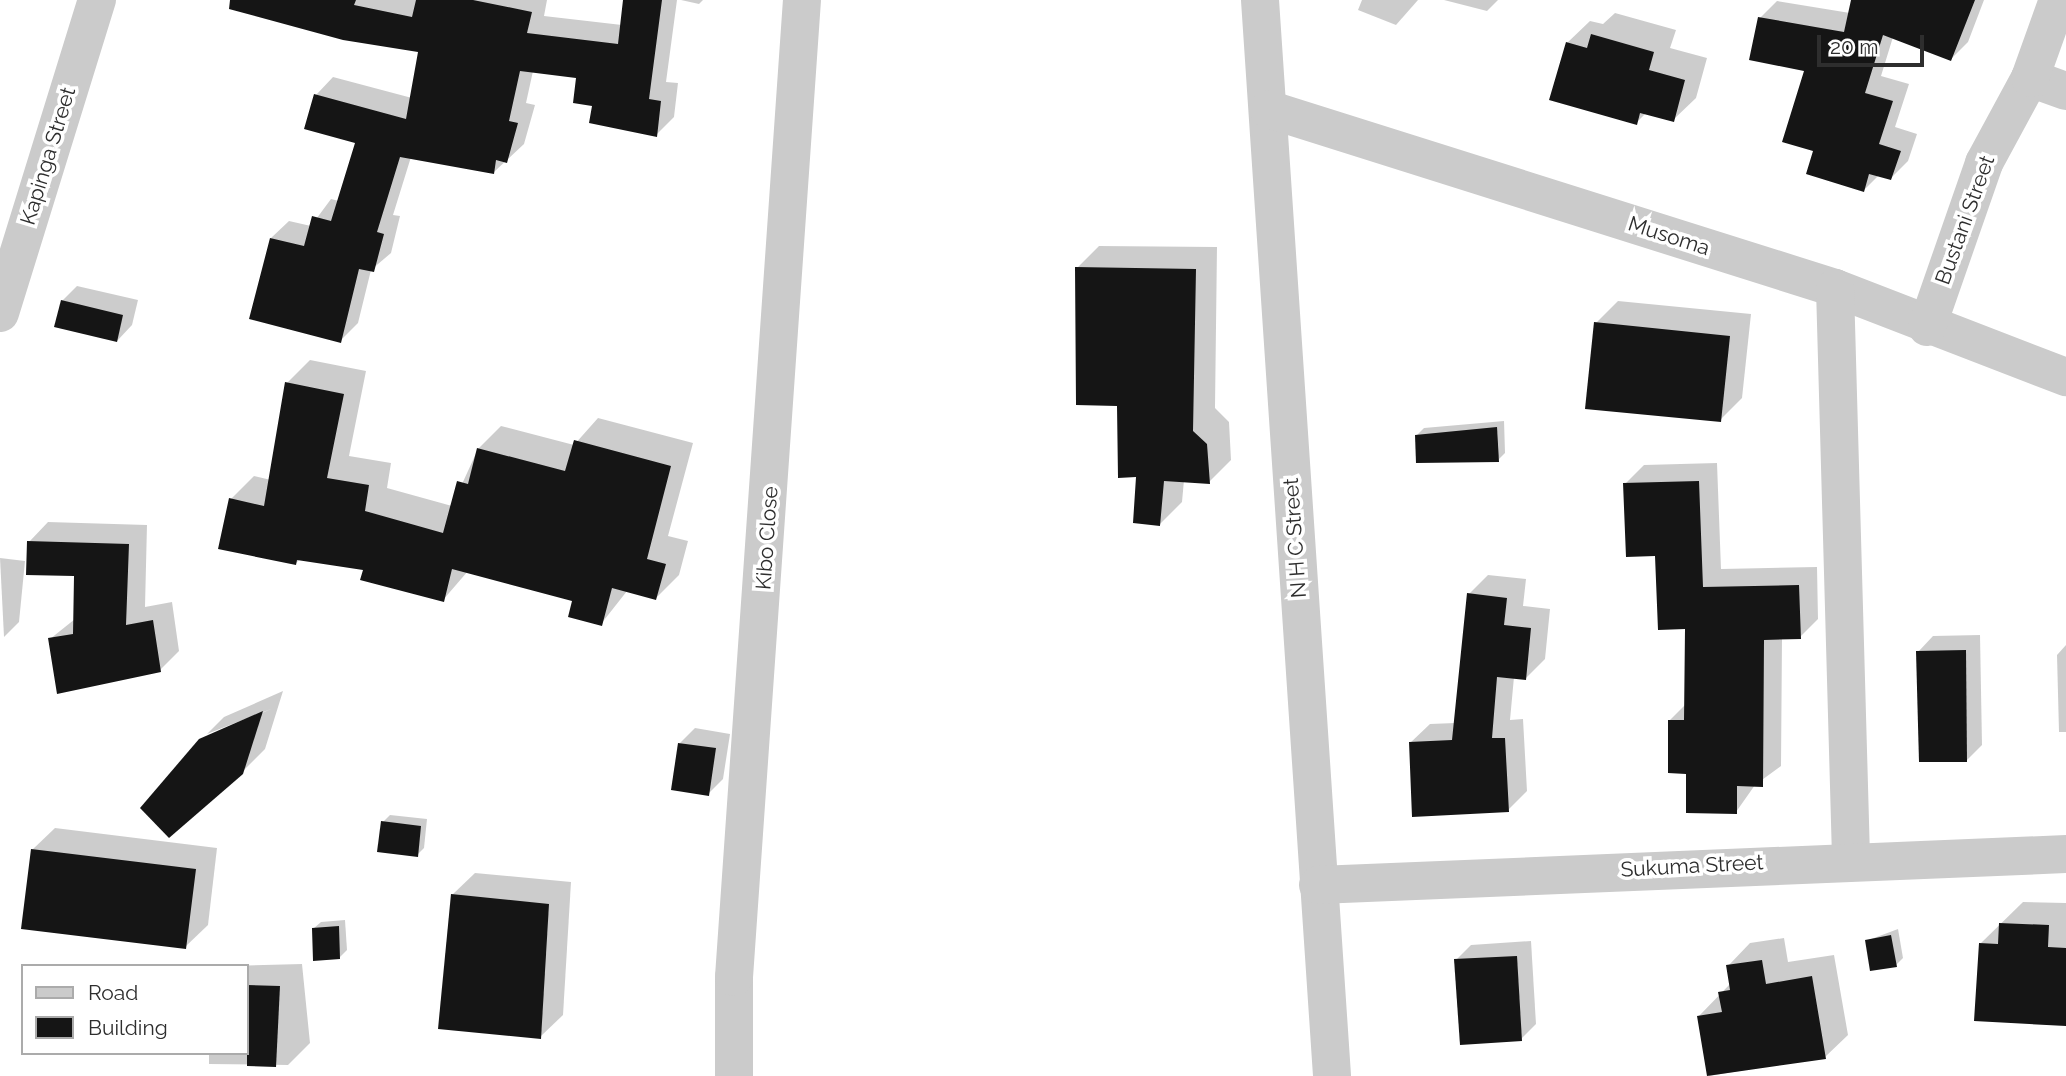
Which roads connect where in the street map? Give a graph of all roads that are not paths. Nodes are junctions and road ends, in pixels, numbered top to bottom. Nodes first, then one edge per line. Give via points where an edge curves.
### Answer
1 (97, 0) edge
2 (803, 0) edge
3 (1260, 0) edge
4 (2058, 0) edge
5 (2031, 78) junction
6 (2066, 91) edge
7 (1268, 108) junction
8 (1835, 288) junction
9 (0, 313) edge
10 (1927, 327) junction
11 (2066, 377) edge
12 (2066, 854) edge
13 (1851, 858) junction
14 (1318, 885) junction
15 (734, 1076) edge
16 (1332, 1076) edge

1 - 9 street, Kapinga Street
2 - 15 street, Kibo Close via 734,976
3 - 7 street, N H C Street
4 - 5 street, Bustani Street
5 - 6 street
5 - 10 street, Bustani Street via 1984,163
7 - 8 street, Musoma
7 - 14 street, N H C Street
8 - 10 street, Musoma
8 - 13 street
10 - 11 street, Musoma
12 - 13 street, Sukuma Street
13 - 14 street, Sukuma Street
14 - 16 street, N H C Street

